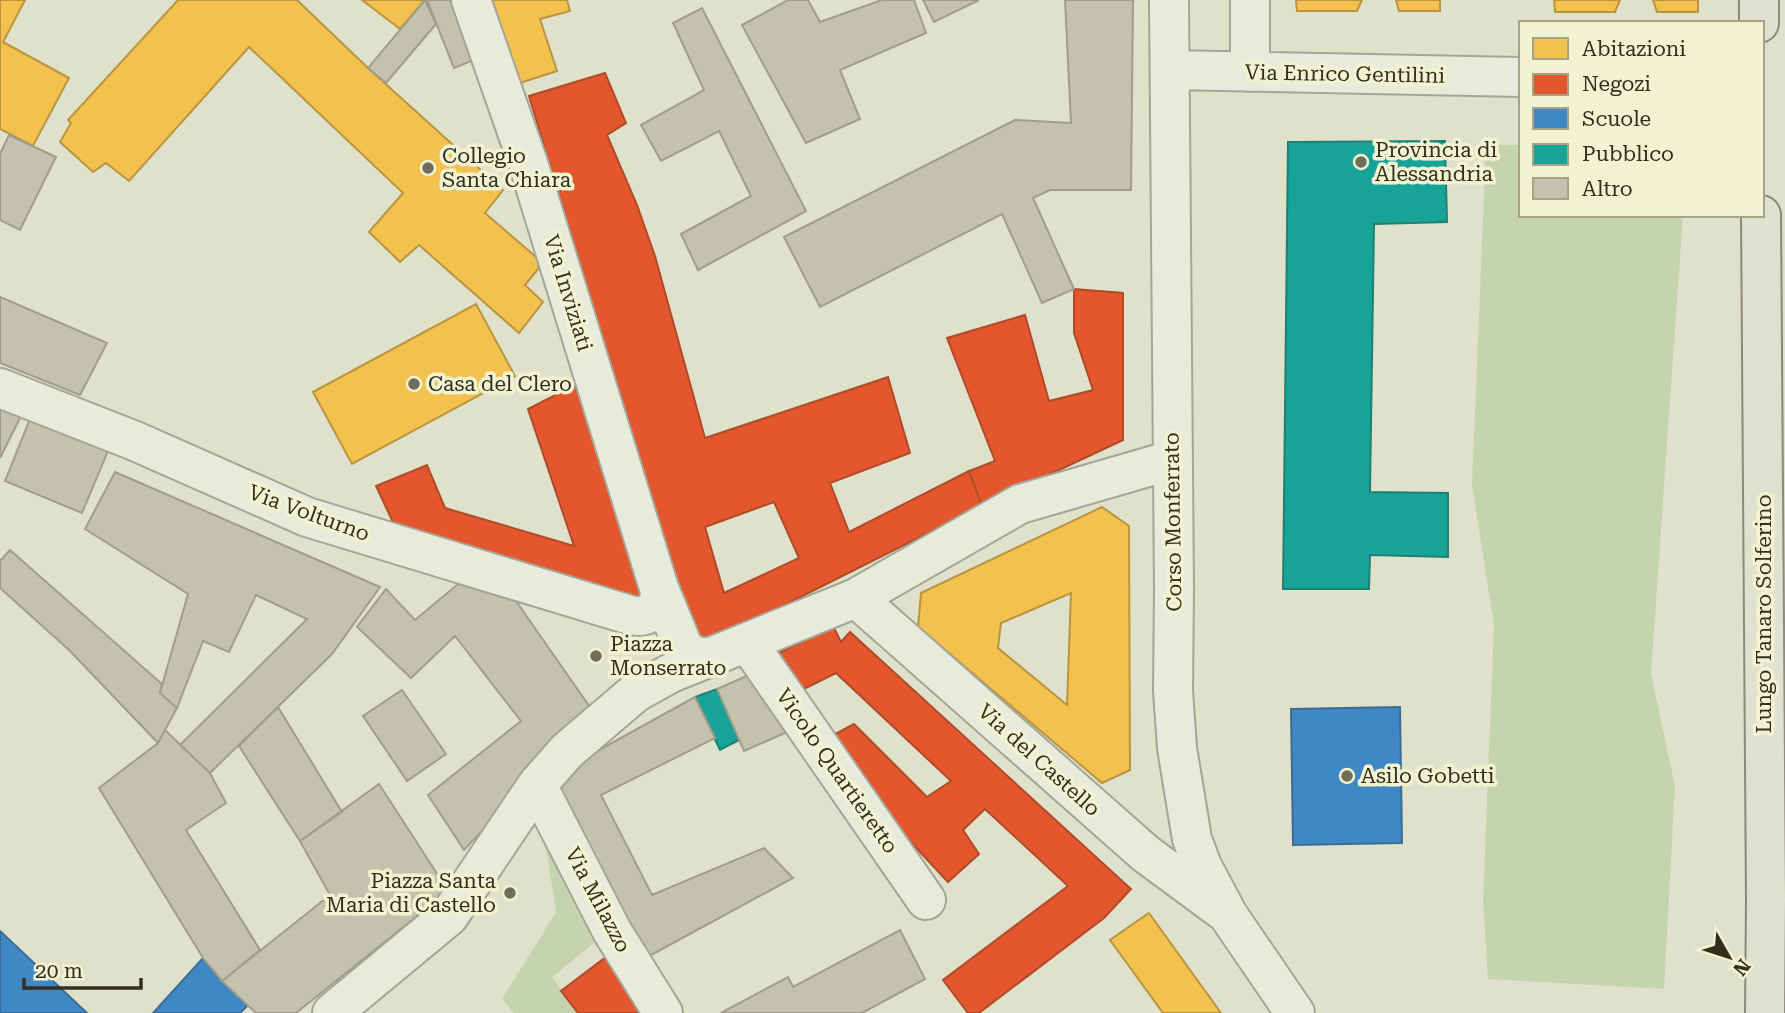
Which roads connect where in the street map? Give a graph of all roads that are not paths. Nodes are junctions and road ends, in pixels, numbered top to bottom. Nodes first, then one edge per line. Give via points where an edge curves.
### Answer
1 (471, 0) edge
2 (1169, 0) edge
3 (1250, 0) edge
4 (1759, 0) edge
5 (1759, 21) edge
6 (1170, 70) junction
7 (1250, 72) junction
8 (1519, 77) edge
9 (1761, 217) edge
10 (0, 387) edge
11 (1172, 460) junction
12 (856, 597) junction
13 (641, 606) junction
14 (748, 643) junction
15 (712, 657) junction
16 (626, 699) junction
17 (537, 785) junction
18 (926, 900) dead end
19 (1228, 915) junction
20 (332, 1013) edge
21 (663, 1013) edge
22 (1295, 1013) edge
23 (1765, 1013) edge

1 - 13 street, Via Inviziati via 528,163
2 - 6 street, Corso Monferrato
3 - 7 street
4 - 5 main road
6 - 7 street, Via Enrico Gentilini
6 - 11 street, Corso Monferrato
7 - 8 street, Via Enrico Gentilini
9 - 23 main road, Lungo Tanaro Solferino
10 - 13 street, Via Volturno via 135,440 307,517
11 - 12 street via 1020,504
11 - 19 street, Corso Monferrato via 1177,748 1192,839
12 - 14 street
12 - 19 street, Via del Castello via 1146,855
13 - 15 street, Via Inviziati via 684,649 697,657
13 - 16 street, Via Volturno via 668,639 669,648 648,680
14 - 15 street
14 - 18 street, Vicolo Quartieretto
15 - 16 street via 662,677
16 - 17 street via 567,751
17 - 20 street via 449,916
17 - 21 street, Via Milazzo via 612,931
19 - 22 street, Corso Monferrato

